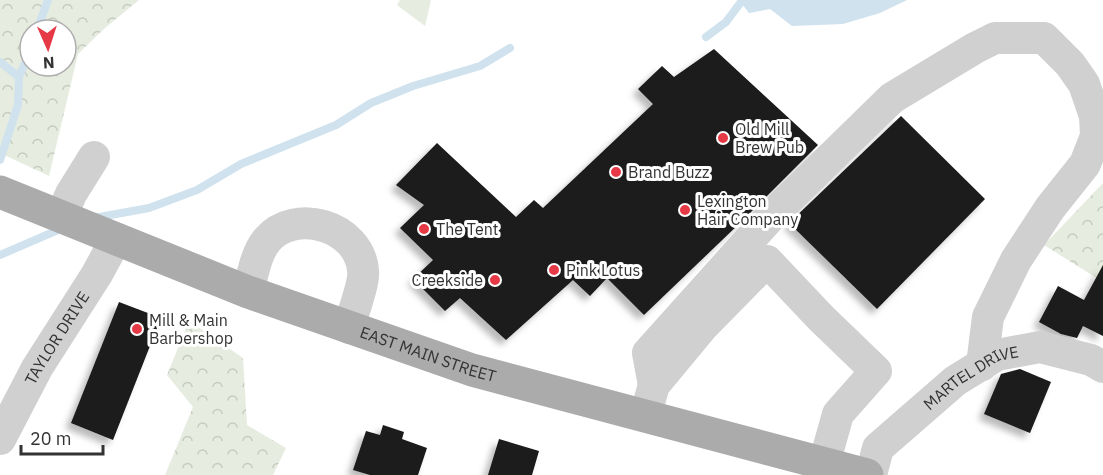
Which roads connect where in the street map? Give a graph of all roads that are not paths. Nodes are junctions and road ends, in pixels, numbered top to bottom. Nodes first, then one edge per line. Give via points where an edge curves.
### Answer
1 (94, 157) dead end
2 (0, 192) edge
3 (89, 228) junction
4 (248, 292) junction
5 (349, 328) junction
6 (981, 365) junction
7 (1103, 367) edge
8 (654, 386) junction
9 (646, 417) junction
10 (0, 439) edge
11 (822, 469) edge
12 (869, 475) edge

1 - 3 street, TAYLOR DRIVE via 71,194
2 - 3 main road, EAST MAIN STREET
3 - 4 main road, EAST MAIN STREET
3 - 10 street, TAYLOR DRIVE via 97,274 37,368
4 - 5 main road, EAST MAIN STREET
4 - 5 street via 259,253 284,226 310,223 333,228 354,246 364,272
5 - 9 main road, EAST MAIN STREET via 472,370
6 - 7 street, MARTEL DRIVE via 997,355 1040,347 1091,360
6 - 8 street via 988,317 1016,260 1085,164 1096,136 1095,117 1084,84 1044,38 996,38 892,98 770,217 648,354
6 - 12 street, MARTEL DRIVE via 955,381 878,448
8 - 9 street
8 - 11 street via 703,326 767,261 876,371 838,414
9 - 11 main road, EAST MAIN STREET
11 - 12 main road, EAST MAIN STREET

